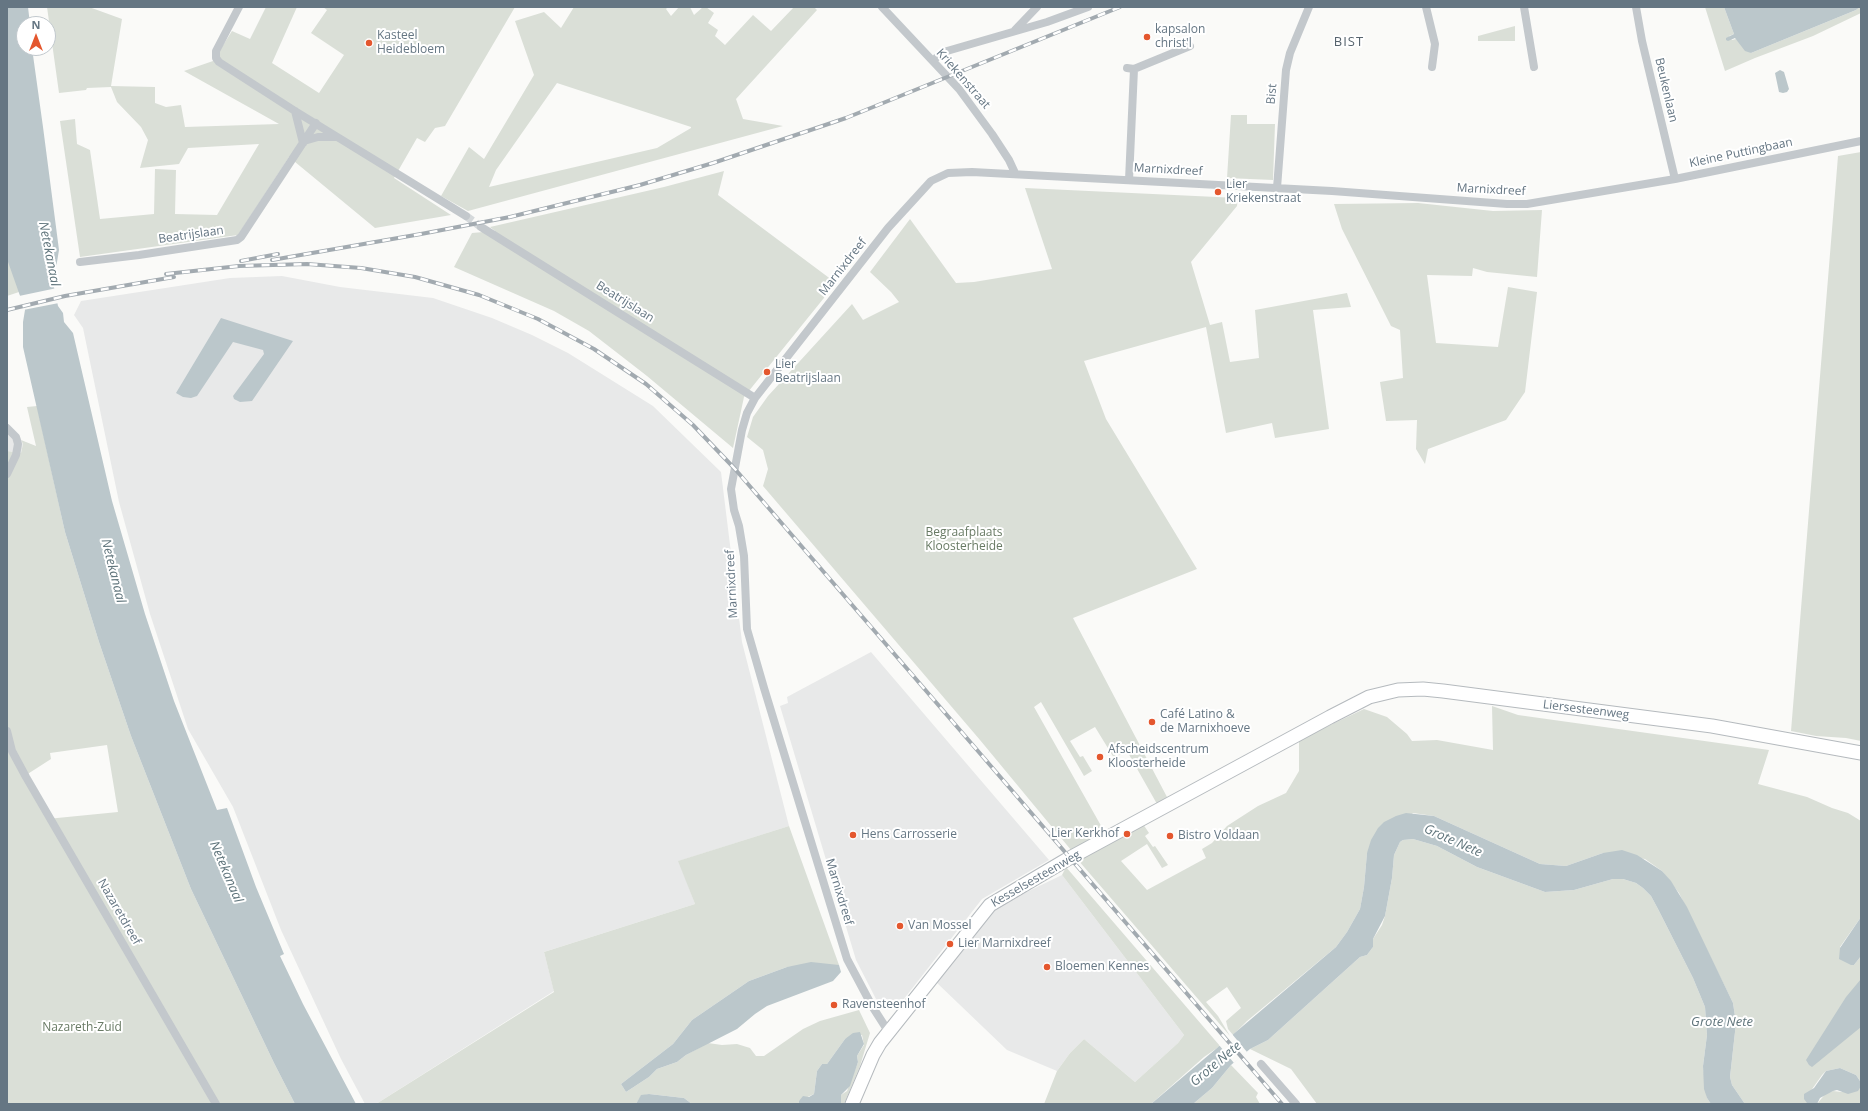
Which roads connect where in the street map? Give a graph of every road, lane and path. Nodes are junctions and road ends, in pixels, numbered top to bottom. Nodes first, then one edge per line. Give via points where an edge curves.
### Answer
1 (240, 7) edge
2 (882, 7) edge
3 (1037, 7) edge
4 (1088, 7) edge
5 (1309, 7) edge
6 (1426, 7) edge
7 (1524, 7) edge
8 (1636, 7) edge
9 (1070, 10) edge
10 (1015, 31) junction
11 (1190, 46) dead end
12 (933, 62) junction
13 (1432, 67) dead end
14 (1534, 67) dead end
15 (295, 111) junction
16 (316, 123) junction
17 (337, 136) junction
18 (1861, 141) edge
19 (303, 142) junction
20 (1015, 173) junction
21 (1675, 179) junction
22 (1129, 180) junction
23 (1626, 187) joint
24 (1277, 188) junction
25 (466, 216) tunnel mouth
26 (481, 227) tunnel mouth
27 (80, 262) dead end
28 (755, 398) junction
29 (7, 428) edge
30 (7, 474) edge
31 (1316, 724) joint
32 (7, 731) edge
33 (1861, 753) edge
34 (888, 1031) junction
35 (1261, 1064) dead end
36 (216, 1104) edge
37 (852, 1104) edge
38 (1296, 1104) edge

1 - 15 street via 218,46 216,58
2 - 12 street, Kriekenstraat
3 - 10 street
4 - 9 street
5 - 24 street, Bist via 1290,53 1286,70
6 - 13 street via 1435,44
7 - 14 street
8 - 21 street, Beukenlaan
9 - 10 street
10 - 12 street via 947,51
11 - 22 street via 1131,68
12 - 20 street, Kriekenstraat via 972,105
15 - 16 street
15 - 19 street
16 - 17 street
16 - 19 street, Beatrijslaan
17 - 19 street via 318,137
17 - 25 street
18 - 21 street, Kleine Puttingbaan
19 - 27 street, Beatrijslaan via 237,240
20 - 22 street, Marnixdreef
20 - 28 street, Marnixdreef via 957,171 931,181 888,228
21 - 23 street, Kleine Puttingbaan
22 - 24 street, Marnixdreef
23 - 24 street, Marnixdreef via 1543,203 1516,204
26 - 28 street, Beatrijslaan
28 - 34 street, Marnixdreef via 742,430 732,489 744,556 747,629 847,958
29 - 30 street via 16,437 18,444
31 - 33 main road, Liersesteenweg via 1369,697 1398,690 1429,690 1712,726
31 - 34 main road, Kesselsesteenweg via 1066,860 990,905
32 - 36 street, Nazaretdreef via 12,751 26,776
34 - 37 main road, Kesselsesteenweg via 873,1055
35 - 38 street

